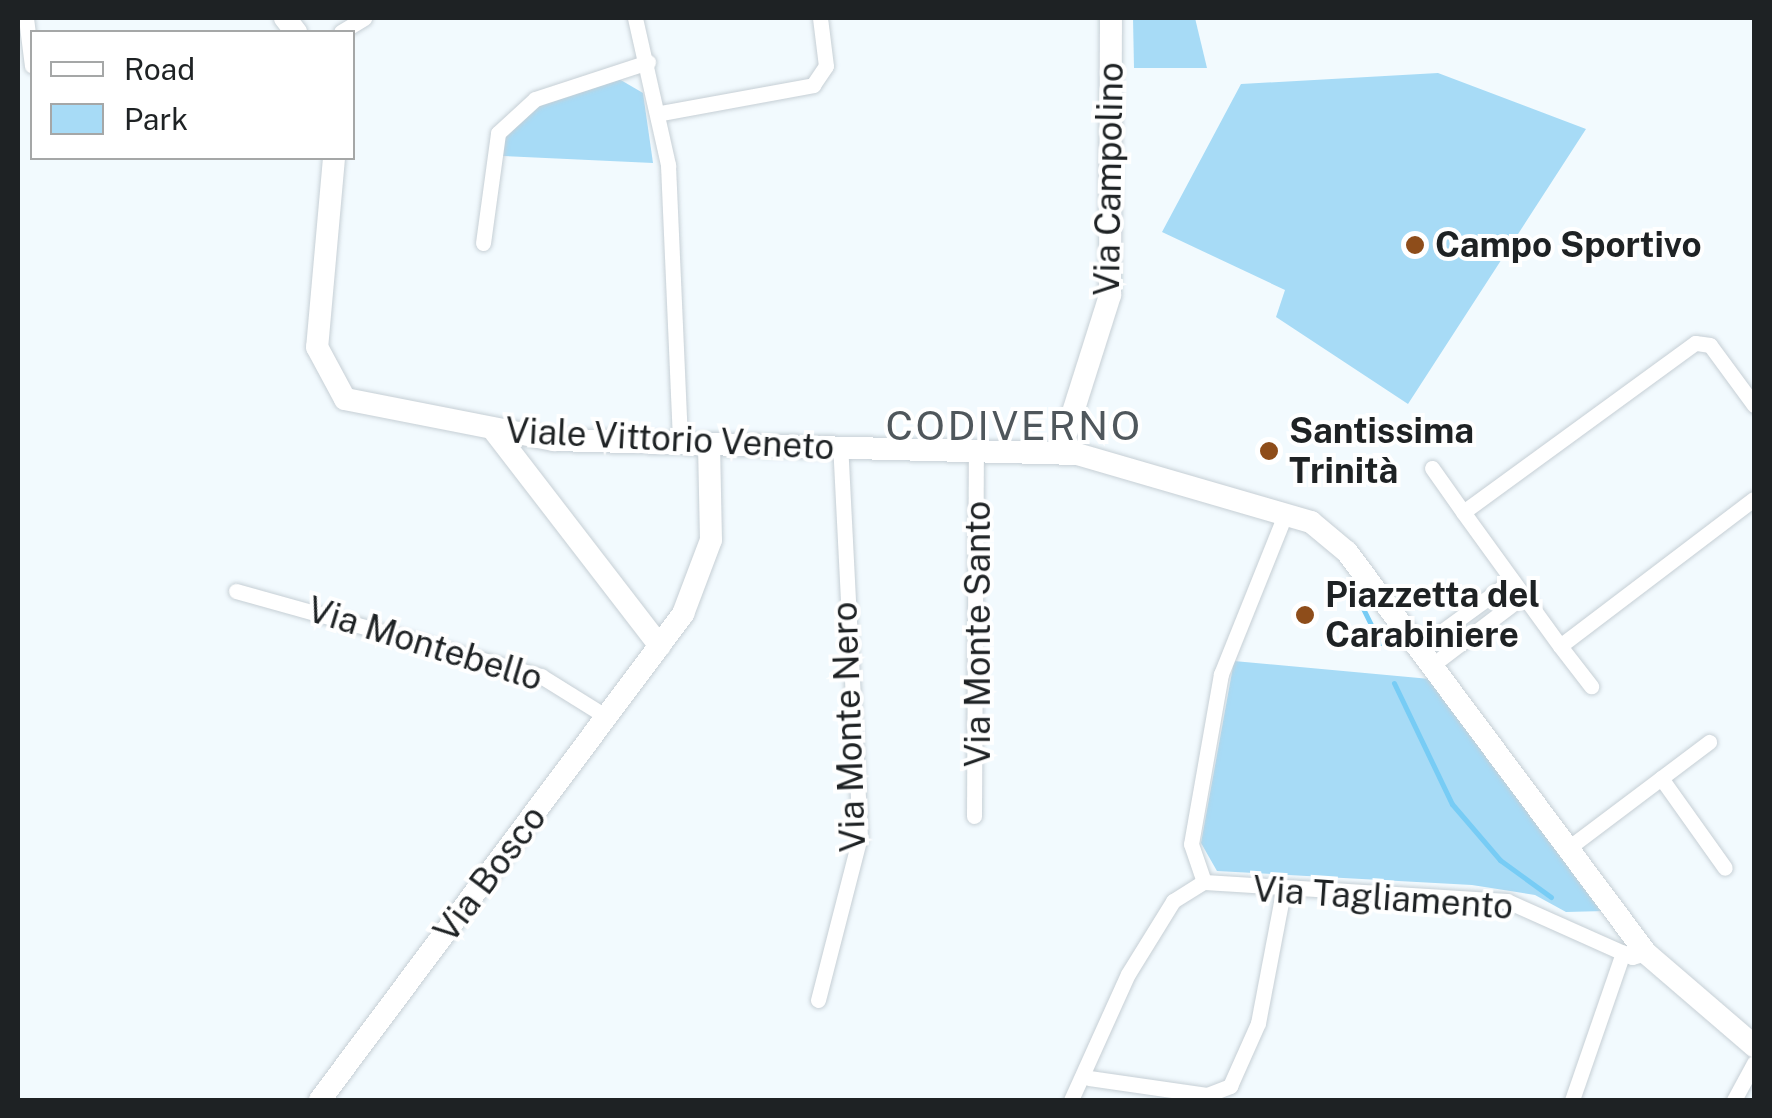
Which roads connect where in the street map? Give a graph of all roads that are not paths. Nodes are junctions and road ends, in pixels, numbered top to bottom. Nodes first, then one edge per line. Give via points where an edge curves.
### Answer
1 (26, 18) edge
2 (635, 18) edge
3 (820, 18) edge
4 (1112, 18) edge
5 (30, 50) edge
6 (648, 62) junction
7 (661, 114) junction
8 (334, 160) edge
9 (483, 243) dead end
10 (1754, 405) edge
11 (494, 431) junction
12 (554, 440) junction
13 (680, 444) junction
14 (709, 444) junction
15 (840, 448) junction
16 (976, 452) junction
17 (1060, 453) junction
18 (1432, 468) dead end
19 (542, 484) junction
20 (1754, 498) edge
21 (1286, 512) junction
22 (1463, 512) junction
23 (1511, 581) junction
24 (236, 591) dead end
25 (1522, 597) junction
26 (660, 646) junction
27 (1560, 646) junction
28 (1425, 657) junction
29 (1591, 686) dead end
30 (605, 716) junction
31 (1709, 742) dead end
32 (1661, 778) junction
33 (974, 816) dead end
34 (1567, 849) junction
35 (1725, 868) dead end
36 (1204, 882) junction
37 (1283, 892) junction
38 (1635, 953) junction
39 (818, 1000) dead end
40 (1754, 1046) edge
41 (1754, 1063) edge
42 (1089, 1078) junction
43 (320, 1100) edge
44 (1072, 1100) edge
45 (1572, 1100) edge
46 (1734, 1100) edge

1 - 5 street
2 - 6 street
3 - 7 street via 826,66 813,86
4 - 17 street, Via Campolino via 1110,296
6 - 7 street
6 - 9 street via 535,99 498,132
7 - 13 street via 678,285
8 - 11 street, Viale Vittorio Veneto via 317,347 345,399
10 - 22 street via 1710,345 1695,342
11 - 12 street, Viale Vittorio Veneto
11 - 19 street
12 - 13 street, Viale Vittorio Veneto
12 - 19 street via 542,456
13 - 14 street, Viale Vittorio Veneto
14 - 15 street, Viale Vittorio Veneto
14 - 26 street, Via Bosco via 711,540 697,588
15 - 16 street, Viale Vittorio Veneto
15 - 39 street, Via Monte Nero via 860,837
16 - 17 street, Viale Vittorio Veneto
16 - 33 street, Via Monte Santo
17 - 21 street, Viale Vittorio Veneto
18 - 22 street
19 - 26 street
20 - 27 street
21 - 28 street via 1347,552
21 - 36 street via 1222,674 1191,844
22 - 23 street
23 - 25 street
23 - 28 street
24 - 30 street, Via Montebello via 541,676
25 - 27 street
25 - 28 street
26 - 30 street, Via Bosco
27 - 29 street
28 - 34 street
30 - 43 street, Via Bosco
31 - 32 street
32 - 34 street
32 - 35 street
34 - 38 street
36 - 37 street, Via Tagliamento
36 - 42 street via 1173,900 1128,974 1089,1050
37 - 38 street, Via Tagliamento via 1507,901
37 - 42 street via 1258,1023 1230,1086 1207,1095
38 - 40 street, Via Tagliamento
38 - 45 street
41 - 46 street
42 - 44 street

